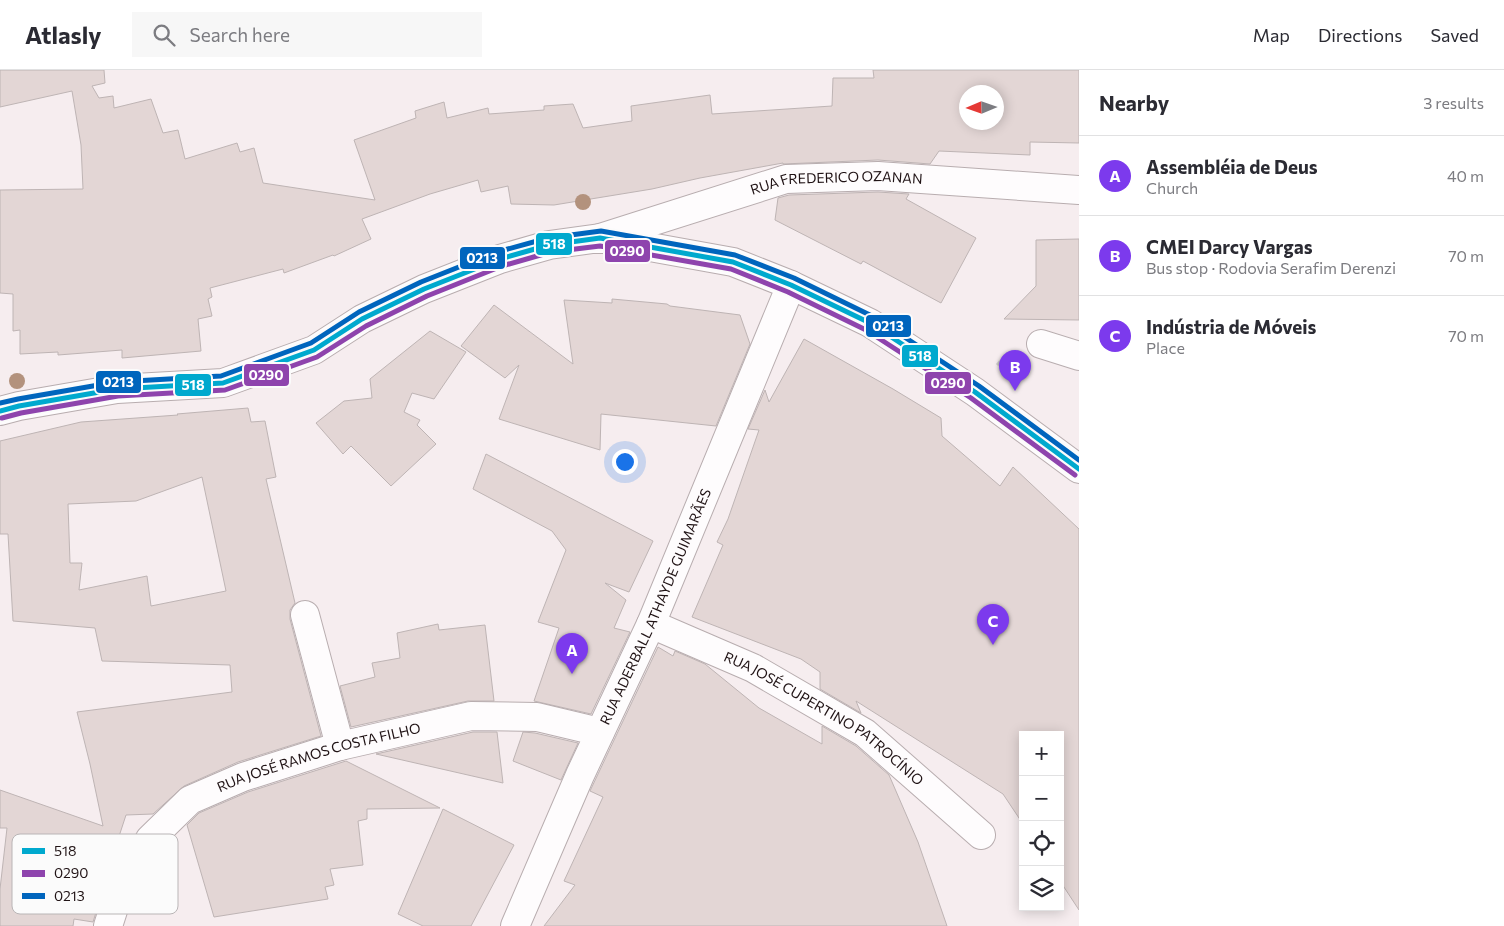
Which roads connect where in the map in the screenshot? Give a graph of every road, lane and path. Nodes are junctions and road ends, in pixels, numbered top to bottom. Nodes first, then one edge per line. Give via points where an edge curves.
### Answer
1 (1079, 190) edge
2 (600, 238) junction
3 (791, 284) junction
4 (1041, 344) joint
5 (1079, 356) edge
6 (975, 392) junction
7 (0, 411) edge
8 (1079, 469) edge
9 (305, 615) dead end
10 (651, 624) junction
11 (600, 732) junction
12 (340, 746) junction
13 (155, 834) edge
14 (981, 836) dead end
15 (112, 914) edge
16 (108, 926) edge
17 (515, 926) edge

1 - 2 street, RUA FREDERICO OZANAN via 878,176 786,179
2 - 3 street via 733,262
2 - 7 street via 548,245 500,259 424,289 362,319 314,350 223,383 117,389
3 - 6 street via 870,323
3 - 10 street, RUA ADERBALL ATHAYDE GUIMARÃES
4 - 5 street
4 - 6 path via 1019,339
6 - 8 street
9 - 12 street
10 - 11 street, RUA ADERBALL ATHAYDE GUIMARÃES
10 - 14 street, RUA JOSÉ CUPERTINO PATROCÍNIO via 753,668 865,733
11 - 12 street, RUA JOSÉ RAMOS COSTA FILHO via 537,717 471,716
11 - 17 street, RUA ADERBALL ATHAYDE GUIMARÃES
12 - 13 street, RUA JOSÉ RAMOS COSTA FILHO via 243,777 190,800
15 - 16 street, RUA JOSÉ RAMOS COSTA FILHO

